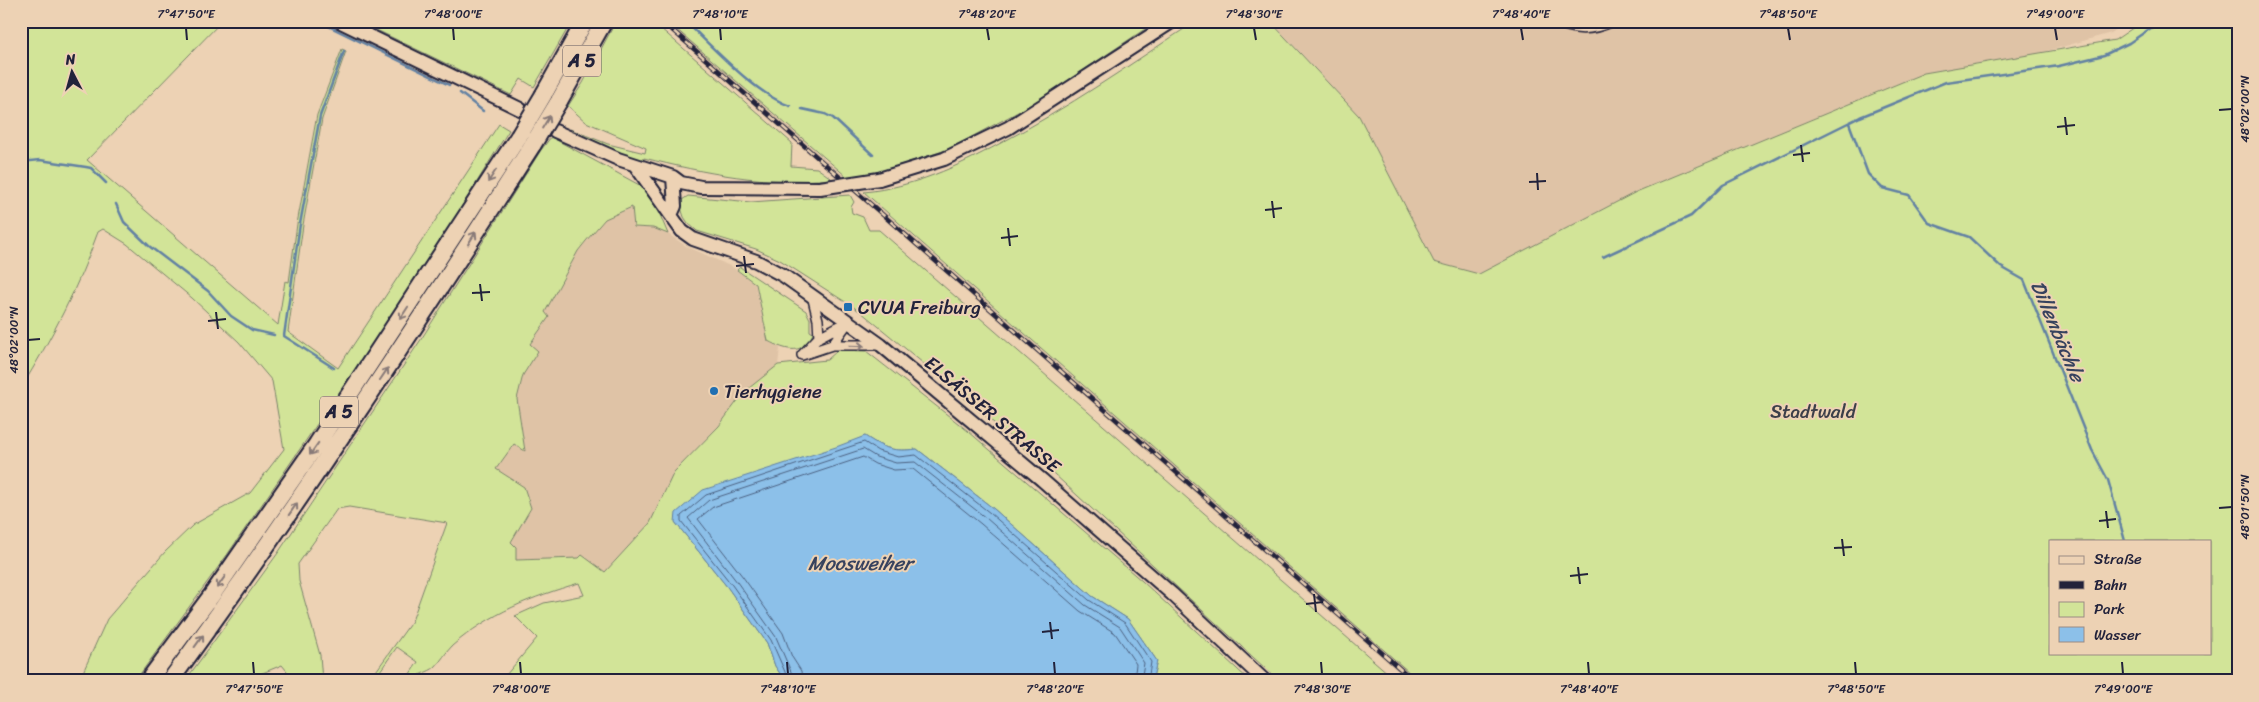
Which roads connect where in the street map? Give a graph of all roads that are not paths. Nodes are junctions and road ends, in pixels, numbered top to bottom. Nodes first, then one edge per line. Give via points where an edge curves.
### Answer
1 (339, 21) edge
2 (585, 21) edge
3 (604, 21) edge
4 (1173, 21) edge
5 (1556, 21) edge
6 (1613, 21) edge
7 (552, 97) junction
8 (520, 109) dead end
9 (555, 130) dead end
10 (526, 140) junction
11 (635, 165) junction
12 (673, 177) junction
13 (662, 201) junction
14 (671, 215) junction
15 (812, 294) junction
16 (849, 321) junction
17 (819, 337) junction
18 (832, 344) junction
19 (881, 346) junction
20 (148, 681) edge
21 (170, 681) edge
22 (1265, 681) edge

1 - 8 main road
2 - 7 highway, A 5
3 - 7 highway, A 5
4 - 12 main road, bridge via 1050,102 993,136 944,159 879,179 820,188 701,187 681,183
5 - 6 street via 1572,28 1587,29
7 - 10 highway, A 5, bridge
9 - 11 main road
10 -> 20 highway, A 5 via 212,595
21 -> 10 highway, A 5 via 334,449 435,298
11 - 12 main road
11 - 13 main road, ELSÄSSER STRASSE
12 - 13 main road via 664,186
12 - 14 main road via 675,206
13 - 14 main road, ELSÄSSER STRASSE
14 - 15 main road, ELSÄSSER STRASSE via 682,231 693,239 756,261
15 - 16 main road, ELSÄSSER STRASSE
15 - 17 street
16 - 17 street
16 - 18 street
16 - 19 main road, ELSÄSSER STRASSE
17 - 18 street via 802,355
18 -> 19 street
19 - 22 main road, ELSÄSSER STRASSE via 1042,480

